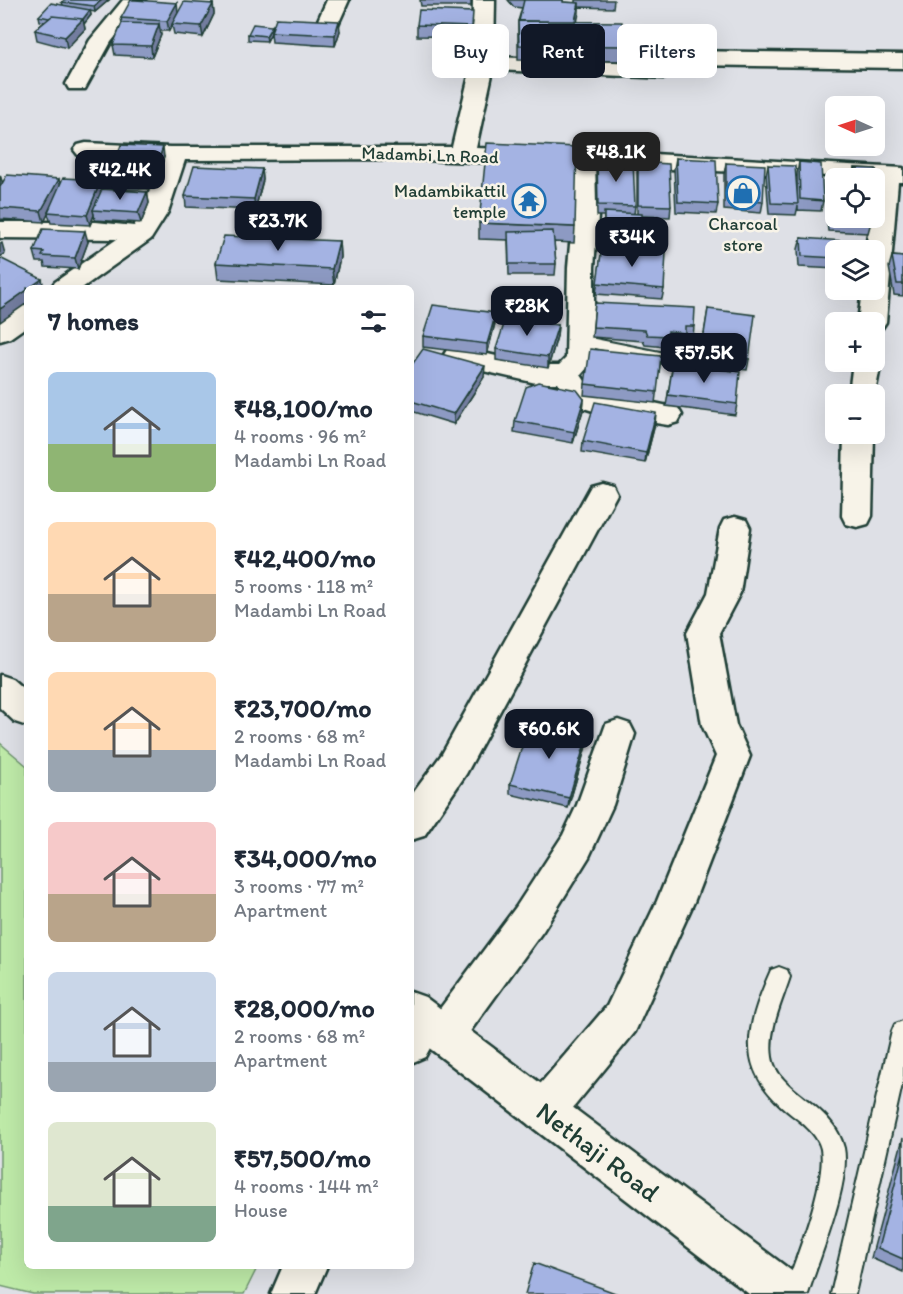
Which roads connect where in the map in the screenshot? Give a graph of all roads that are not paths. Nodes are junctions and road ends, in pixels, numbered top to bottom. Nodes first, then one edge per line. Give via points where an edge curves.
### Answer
1 (134, 0) edge
2 (338, 0) edge
3 (321, 38) edge
4 (903, 61) edge
5 (509, 64) edge
6 (480, 78) edge
7 (77, 84) dead end
8 (86, 150) dead end
9 (175, 153) junction
10 (462, 155) junction
11 (590, 160) junction
12 (895, 175) edge
13 (0, 230) edge
14 (142, 234) junction
15 (68, 285) edge
16 (874, 312) edge
17 (24, 316) edge
18 (0, 332) edge
19 (580, 341) junction
20 (458, 356) edge
21 (695, 364) edge
22 (566, 374) junction
23 (668, 415) dead end
24 (859, 444) edge
25 (602, 494) dead end
26 (857, 516) dead end
27 (735, 528) dead end
28 (0, 688) edge
29 (24, 709) edge
30 (618, 734) dead end
31 (414, 821) edge
32 (779, 977) dead end
33 (422, 1027) edge
34 (903, 1031) edge
35 (544, 1111) junction
36 (304, 1269) edge
37 (293, 1294) edge
38 (785, 1294) edge
39 (796, 1294) edge
40 (843, 1294) edge

1 - 7 street via 100,40
2 - 3 street
4 - 5 street via 687,58 665,71
6 - 10 street
8 - 9 street, Madambi Ln Road
9 - 10 street, Madambi Ln Road
9 - 14 street via 155,212
10 - 11 street, Madambi Ln Road
11 - 12 street, Madambi Ln Road
11 - 19 street via 581,267
12 - 16 street
13 - 14 street
14 - 15 street
17 - 18 street
19 - 21 lane
19 - 22 street via 580,360
20 - 22 street via 536,374
22 - 23 street via 581,397
24 - 26 street
25 - 31 street via 454,764
27 - 35 street via 724,593 703,633 719,725 733,756 675,902 621,1018
28 - 29 street
30 - 33 street via 595,806 553,884
32 - 39 lane via 763,1032 761,1055 765,1073 781,1093 816,1120 831,1141 833,1164 831,1182
33 - 35 street, Nethaji Road
34 - 40 lane
35 - 38 street, Nethaji Road
36 - 37 street

